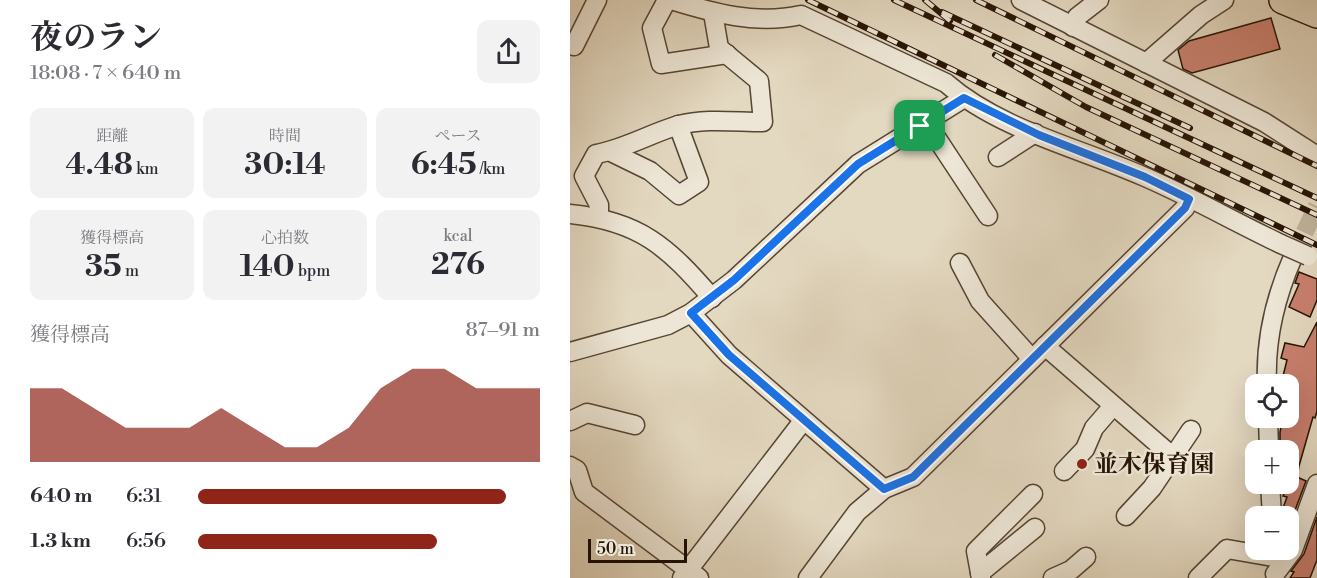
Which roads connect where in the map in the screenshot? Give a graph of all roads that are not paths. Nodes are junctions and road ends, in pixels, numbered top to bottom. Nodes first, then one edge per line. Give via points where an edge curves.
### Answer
1 (597, 0) edge
2 (669, 0) edge
3 (1021, 0) edge
4 (1099, 0) edge
5 (1224, 0) edge
6 (1283, 0) edge
7 (1316, 0) edge
8 (1317, 8) edge
9 (713, 13) junction
10 (1317, 14) edge
11 (1073, 27) junction
12 (570, 45) edge
13 (727, 54) junction
14 (1146, 63) junction
15 (964, 98) junction
16 (926, 122) junction
17 (678, 125) junction
18 (1035, 133) junction
19 (611, 152) junction
20 (1317, 156) edge
21 (998, 157) dead end
22 (1189, 199) junction
23 (570, 214) edge
24 (988, 216) dead end
25 (598, 217) junction
26 (1300, 254) edge
27 (960, 263) dead end
28 (712, 298) junction
29 (691, 313) junction
30 (1045, 346) junction
31 (570, 352) edge
32 (1032, 359) junction
33 (1267, 374) edge
34 (1113, 406) junction
35 (570, 421) edge
36 (803, 421) junction
37 (635, 425) dead end
38 (1191, 430) dead end
39 (1172, 456) junction
40 (570, 466) edge
41 (1064, 471) dead end
42 (1317, 484) edge
43 (884, 489) junction
44 (1033, 494) dead end
45 (1126, 516) dead end
46 (1035, 528) dead end
47 (1086, 557) dead end
48 (1274, 565) edge
49 (689, 575) edge
50 (981, 576) edge
51 (808, 578) edge
52 (1053, 578) edge
53 (1198, 578) edge

1 - 12 street via 574,46
2 - 9 street
2 - 13 street via 652,28 661,64
3 - 11 street
4 - 11 street via 1077,17
5 - 14 street
6 - 10 highway
7 - 8 street
9 - 13 street via 719,48
9 - 15 street via 756,20 801,15 946,83
11 - 14 street
13 - 17 street via 759,81 763,122
14 - 20 street via 1264,123
15 - 16 street
15 - 18 street
16 - 24 street
16 - 28 street via 858,164
17 - 19 street
17 - 19 street via 699,182 679,195 650,171
18 - 21 street
18 - 22 street
19 - 25 street via 596,154 584,176 599,205
22 - 26 street
22 - 30 street via 1185,208
23 - 25 street
25 - 28 street via 609,218 658,243
26 - 33 street via 1277,298
27 - 32 street via 980,301
28 - 29 street
29 - 31 street via 668,325
29 - 36 street via 729,355
30 - 32 street
30 - 34 street
32 - 43 street via 913,477
34 - 39 street
34 - 41 street via 1094,428 1085,449
35 - 37 street via 587,413
36 - 43 street
36 - 49 street
38 - 39 street
39 - 45 street via 1152,488
40 - 49 street via 577,470 584,492
42 - 48 street via 1293,550
43 - 51 street via 857,512
44 - 50 street via 976,551
46 - 50 street
47 - 52 street
48 - 53 street via 1227,549

